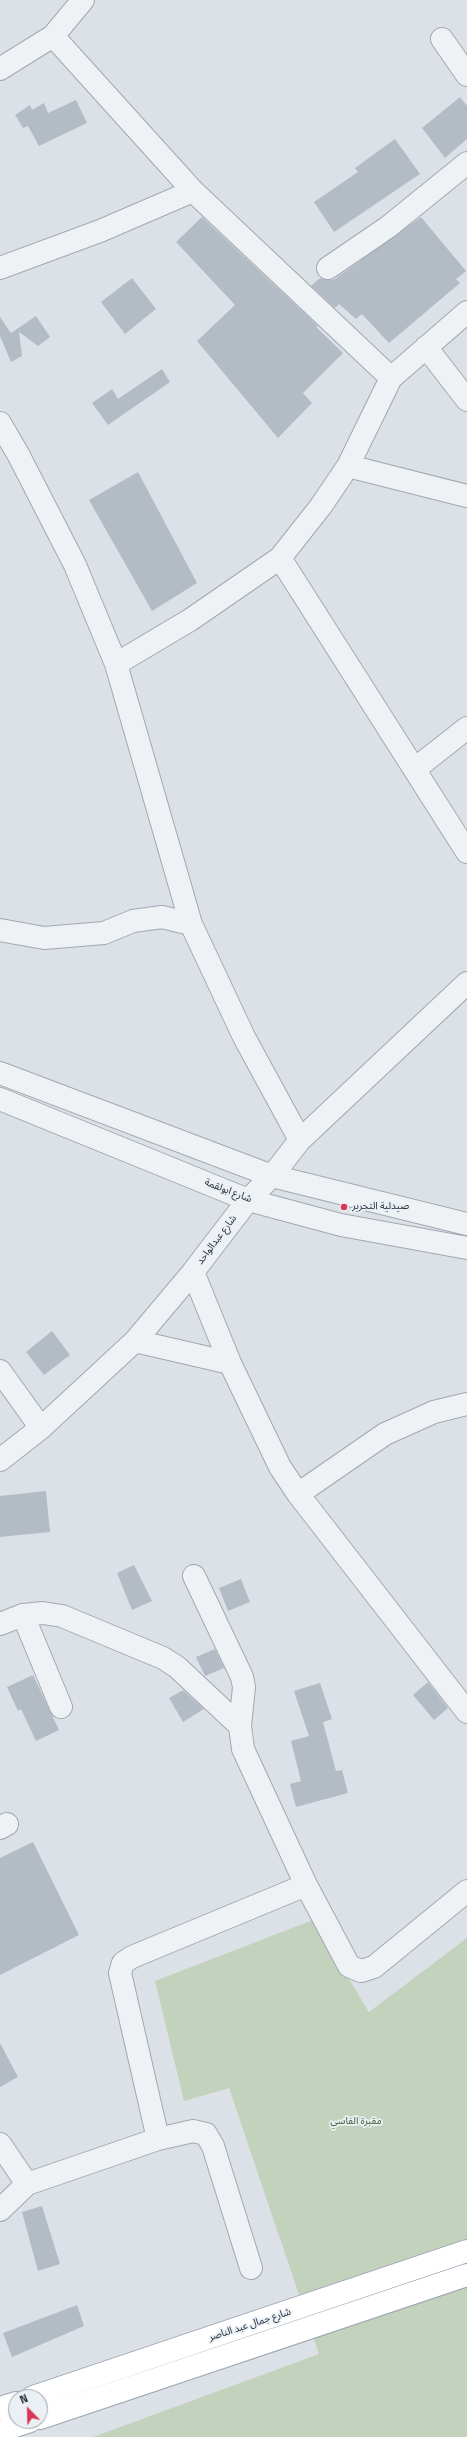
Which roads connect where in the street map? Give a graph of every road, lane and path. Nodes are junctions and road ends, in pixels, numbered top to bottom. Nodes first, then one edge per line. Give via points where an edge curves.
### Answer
1 (83, 0) edge
2 (53, 36) junction
3 (442, 39) dead end
4 (0, 69) edge
5 (467, 75) edge
6 (467, 163) edge
7 (193, 191) junction
8 (0, 268) edge
9 (328, 268) dead end
10 (467, 312) edge
11 (426, 347) junction
12 (391, 378) junction
13 (467, 400) edge
14 (0, 423) edge
15 (348, 466) junction
16 (467, 496) edge
17 (280, 558) junction
18 (116, 664) junction
19 (467, 728) edge
20 (415, 769) junction
21 (467, 852) edge
22 (191, 924) junction
23 (0, 930) edge
24 (467, 984) edge
25 (0, 1073) edge
26 (0, 1099) edge
27 (300, 1140) junction
28 (272, 1176) junction
29 (248, 1200) junction
30 (467, 1224) edge
31 (467, 1248) edge
32 (193, 1272) junction
33 (135, 1341) junction
34 (230, 1363) junction
35 (0, 1371) edge
36 (467, 1404) edge
37 (41, 1428) junction
38 (0, 1460) edge
39 (298, 1494) junction
40 (194, 1576) dead end
41 (23, 1615) junction
42 (0, 1624) edge
43 (61, 1707) dead end
44 (467, 1712) edge
45 (240, 1726) junction
46 (306, 1885) junction
47 (467, 1892) edge
48 (158, 2139) junction
49 (0, 2144) edge
50 (27, 2184) junction
51 (0, 2210) edge
52 (467, 2251) edge
53 (251, 2268) dead end
54 (467, 2275) edge
55 (48, 2392) edge
56 (48, 2415) edge

1 - 2 street
2 - 4 street
2 - 7 street
3 - 5 street
6 - 9 street via 388,227
7 - 8 street via 100,231
7 - 12 street
10 - 11 street
11 - 12 street
11 - 13 street
12 - 15 street
14 - 18 street via 75,565
15 - 16 street
15 - 17 street via 321,506
17 - 18 street via 190,620
17 - 20 street
18 - 22 street
19 - 20 street
20 - 21 street
22 - 23 street via 162,917 133,921 104,933 44,938
22 - 27 street via 240,1030
24 - 27 street, شارع عبدالواحد
25 - 28 street
26 - 29 street, شارع ابولقمة
27 - 28 street, شارع عبدالواحد
28 - 29 street, شارع عبدالواحد
28 - 30 street
29 - 31 street, شارع ابولقمة via 341,1226
29 - 32 street, شارع عبدالواحد
32 - 33 street, شارع عبدالواحد
32 - 34 street
33 - 34 street
33 - 37 street, شارع عبدالواحد
34 - 39 street via 280,1467
35 - 37 street
36 - 39 street via 434,1412 386,1434
37 - 38 street, شارع عبدالواحد
39 - 44 street
40 - 45 street via 242,1677 244,1687
41 - 42 street
41 - 43 street
41 - 45 street via 43,1613 62,1616 163,1658 177,1667
45 - 46 street via 243,1749
46 - 47 street via 349,1966 360,1971 374,1967
46 - 48 street via 123,1963 120,1973
48 - 50 street
48 - 53 street via 193,2130 206,2134 213,2146
49 - 50 street
50 - 51 street
52 - 55 main road, شارع جمال عبد الناصر
54 - 56 main road, شارع جمال عبد الناصر

